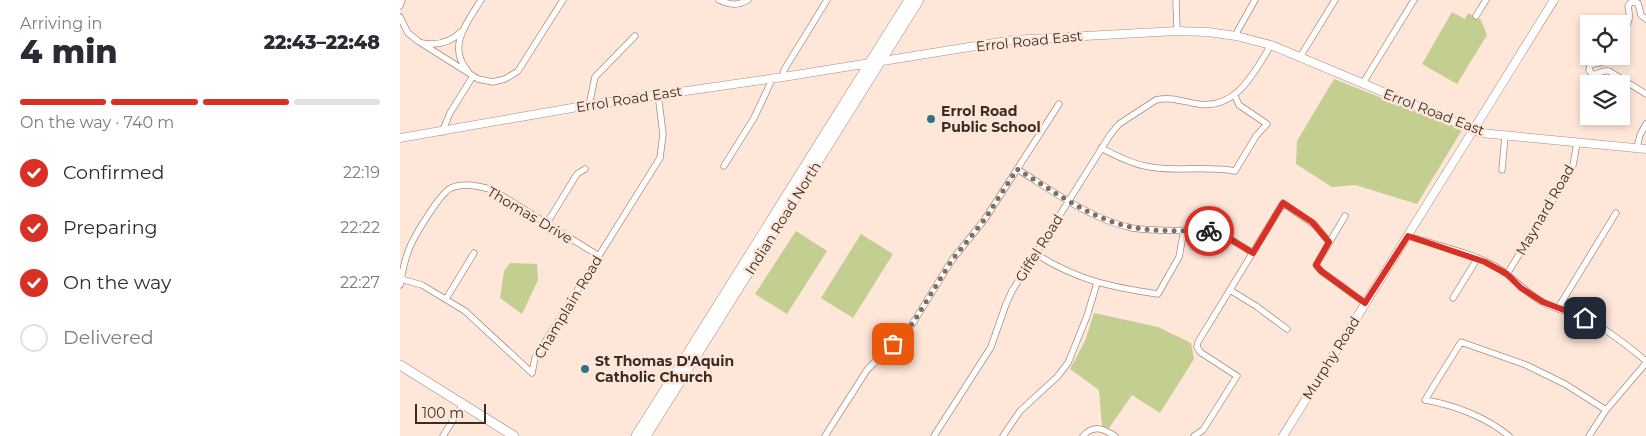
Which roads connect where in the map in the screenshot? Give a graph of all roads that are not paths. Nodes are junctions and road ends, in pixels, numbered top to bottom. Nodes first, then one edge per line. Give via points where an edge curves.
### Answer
1 (402, 0) edge
2 (481, 0) edge
3 (563, 0) edge
4 (718, 0) edge
5 (748, 0) edge
6 (827, 0) edge
7 (910, 0) edge
8 (919, 0) edge
9 (1176, 0) edge
10 (1256, 0) edge
11 (1335, 0) edge
12 (1414, 0) edge
13 (1486, 0) edge
14 (1554, 0) edge
15 (400, 6) edge
16 (1630, 15) edge
17 (1476, 16) dead end
18 (400, 17) edge
19 (1646, 19) edge
20 (463, 29) junction
21 (1177, 31) junction
22 (635, 36) dead end
23 (1236, 36) junction
24 (418, 41) junction
25 (1271, 45) junction
26 (1300, 57) junction
27 (882, 61) junction
28 (871, 63) junction
29 (1590, 65) edge
30 (473, 76) junction
31 (783, 77) junction
32 (770, 79) junction
33 (1362, 83) junction
34 (658, 94) junction
35 (1646, 94) edge
36 (1235, 96) junction
37 (1058, 104) dead end
38 (589, 105) junction
39 (1646, 124) edge
40 (1472, 130) junction
41 (442, 132) junction
42 (1505, 136) junction
43 (400, 138) edge
44 (1577, 142) junction
45 (1102, 148) junction
46 (1637, 148) junction
47 (1646, 149) edge
48 (724, 166) dead end
49 (585, 168) dead end
50 (1017, 169) junction
51 (1502, 170) dead end
52 (1069, 200) junction
53 (1616, 213) dead end
54 (1345, 216) dead end
55 (547, 223) junction
56 (1184, 230) junction
57 (1408, 236) junction
58 (1329, 242) junction
59 (474, 253) dead end
60 (1253, 253) junction
61 (1036, 254) junction
62 (599, 256) junction
63 (1477, 259) junction
64 (1507, 274) junction
65 (401, 279) junction
66 (1097, 283) junction
67 (400, 286) edge
68 (1230, 290) junction
69 (1453, 298) dead end
70 (446, 299) junction
71 (1365, 303) junction
72 (1558, 308) junction
73 (1287, 329) dead end
74 (1646, 362) edge
75 (400, 365) edge
76 (463, 404) junction
77 (1606, 410) junction
78 (443, 436) edge
79 (514, 436) edge
80 (636, 436) edge
81 (646, 436) edge
82 (825, 436) edge
83 (934, 436) edge
84 (1003, 436) edge
85 (1083, 436) edge
86 (1115, 436) edge
87 (1194, 436) edge
88 (1283, 436) edge
89 (1509, 436) edge
90 (1589, 436) edge

1 - 15 street
2 - 20 street
3 - 30 street via 514,74 493,82
4 - 5 street via 728,5
6 - 31 street via 784,70
7 - 28 main road, Indian Road North
8 - 27 main road, Indian Road North
9 - 21 street
10 - 23 street
11 - 26 street
12 - 33 street
13 - 17 street
14 - 40 street, Murphy Road
16 - 19 street via 1628,6 1631,2 1638,3 1641,15
18 - 24 street via 408,33
20 - 24 street via 455,37 440,43
20 - 30 street via 458,52 463,65
21 - 23 street, Errol Road East
21 - 27 street, Errol Road East via 1013,40
22 - 38 street via 595,77
23 - 25 street, Errol Road East
24 - 30 street
25 - 26 street, Errol Road East
25 - 36 street
26 - 33 street, Errol Road East
27 - 28 street, Errol Road East
27 - 81 main road, Indian Road North
28 - 31 street, Errol Road East
28 - 80 main road, Indian Road North
29 - 35 street via 1592,74 1609,71
30 - 41 street
31 - 32 street, Errol Road East
32 - 34 street, Errol Road East
32 - 48 street via 754,118
33 - 40 street, Errol Road East
34 - 38 street, Errol Road East
34 - 62 street, Champlain Road via 663,134 660,158
36 - 45 street, Giffel Road via 1209,105 1169,98 1156,100 1119,124
36 - 45 street via 1239,105 1267,124 1235,171 1144,166
37 - 50 street
38 - 41 street, Errol Road East
39 - 46 street
40 - 42 street, Errol Road East
40 - 57 street, Murphy Road
41 - 43 street, Errol Road East
42 - 44 street, Errol Road East
42 - 51 street
44 - 46 street, Errol Road East
44 - 64 street, Maynard Road via 1573,165 1566,179
45 - 52 street, Giffel Road
46 - 47 street, Errol Road East
49 - 55 street via 577,174
50 - 52 street
50 - 82 street via 985,219 952,260 913,323 867,370
52 - 56 street via 1124,226 1145,230
52 - 61 street, Giffel Road
53 - 72 street
54 - 58 street
55 - 62 street, Thomas Drive
55 - 65 street, Thomas Drive via 492,190 473,185 453,187 440,198 409,249
56 - 60 street via 1218,232
56 - 66 street via 1177,263 1158,294
57 - 63 street
57 - 71 street, Murphy Road
58 - 60 street via 1312,222 1283,203
58 - 71 street via 1316,265
59 - 70 street
60 - 68 street
61 - 66 street
61 - 83 street, Giffel Road via 1006,304 990,347
62 - 70 street, Champlain Road via 535,358 532,373 468,314
63 - 64 street
63 - 69 street
64 - 72 street via 1521,288
65 - 67 street, Thomas Drive
65 - 70 street, Champlain Road via 422,285
66 - 84 street via 1068,364 1020,411
68 - 73 street
68 - 87 street via 1197,347 1202,354 1237,376 1203,430
71 - 88 street, Murphy Road
72 - 74 street via 1609,332
74 - 77 street
75 - 76 main road
76 - 78 street
76 - 79 main road
77 - 89 street via 1526,364 1461,342 1425,400 1484,419
77 - 90 street
85 - 86 street via 1095,428

